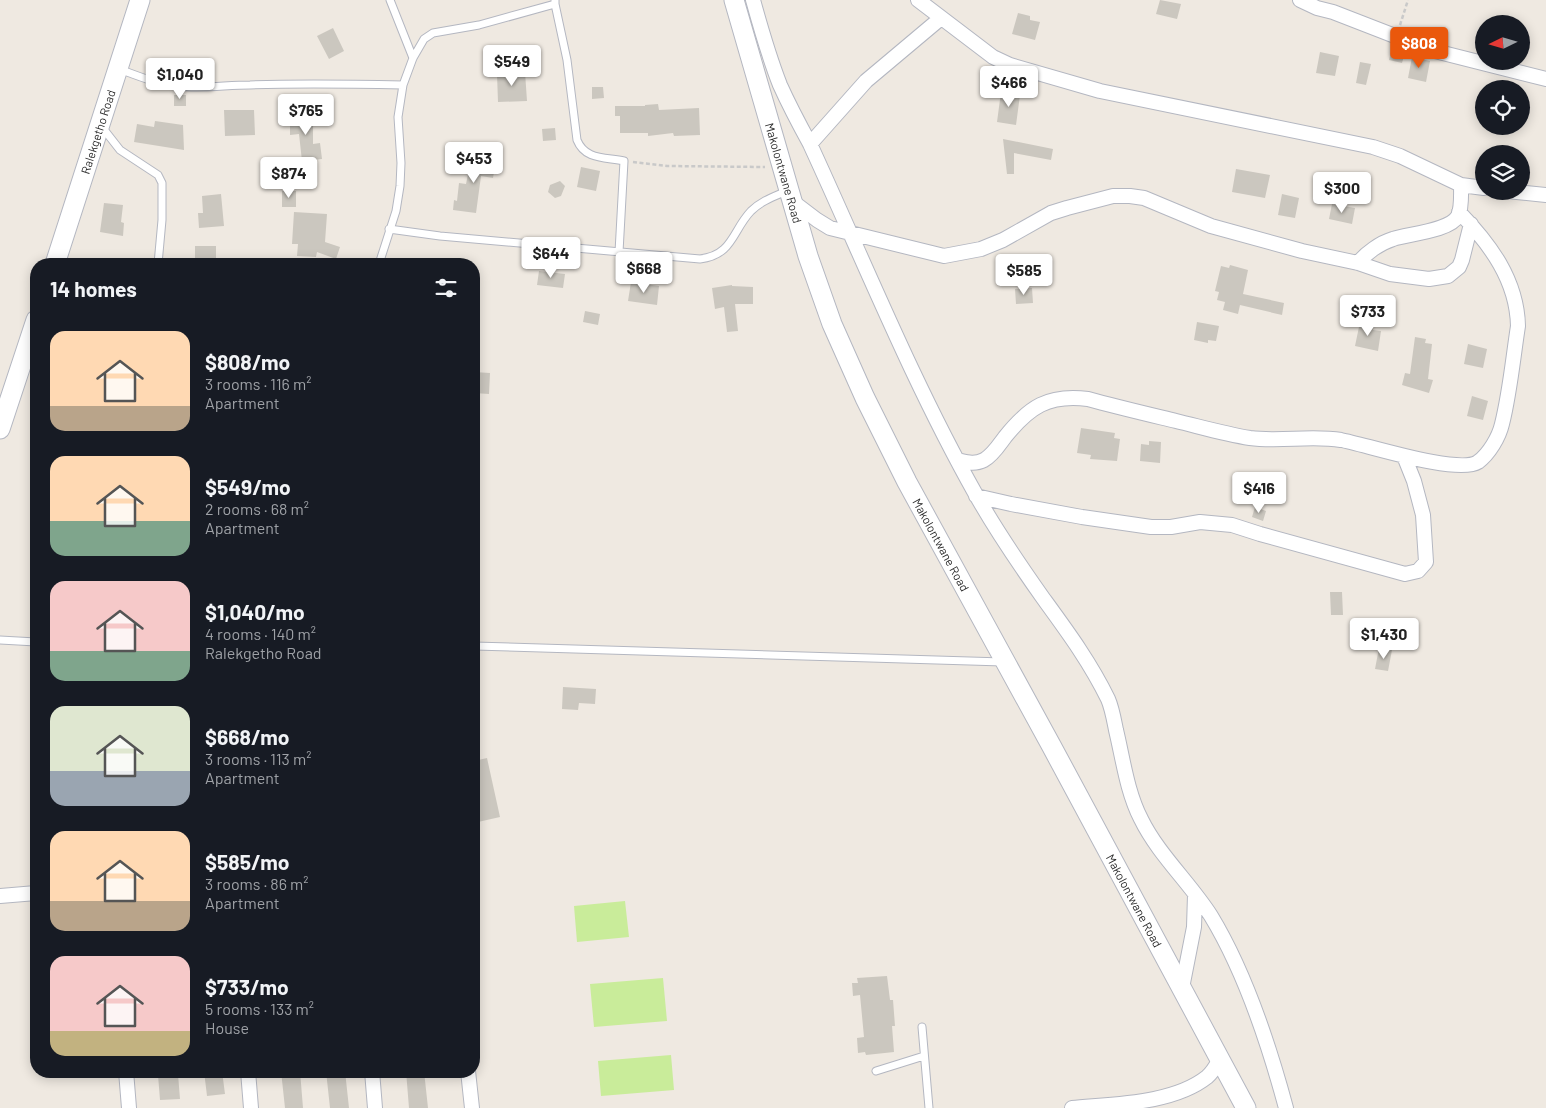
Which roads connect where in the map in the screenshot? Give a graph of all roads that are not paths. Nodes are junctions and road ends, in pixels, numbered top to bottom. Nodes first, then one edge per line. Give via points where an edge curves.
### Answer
1 (140, 0) edge
2 (390, 0) edge
3 (734, 0) edge
4 (753, 0) edge
5 (918, 0) edge
6 (1300, 0) edge
7 (555, 2) edge
8 (941, 18) junction
9 (412, 58) junction
10 (118, 68) junction
11 (1546, 79) edge
12 (403, 85) junction
13 (100, 125) junction
14 (810, 144) junction
15 (1461, 185) junction
16 (1475, 187) edge
17 (1530, 193) edge
18 (1546, 195) edge
19 (790, 196) junction
20 (1459, 212) junction
21 (1471, 224) junction
22 (389, 229) junction
23 (851, 234) junction
24 (619, 252) junction
25 (57, 258) edge
26 (159, 258) edge
27 (381, 258) edge
28 (1358, 263) junction
29 (30, 338) edge
30 (0, 429) edge
31 (1404, 456) junction
32 (957, 460) junction
33 (976, 496) junction
34 (0, 640) edge
35 (30, 642) edge
36 (480, 646) edge
37 (1006, 662) junction
38 (30, 894) edge
39 (1195, 895) junction
40 (0, 896) edge
41 (1182, 988) junction
42 (922, 1027) dead end
43 (924, 1056) junction
44 (1220, 1059) junction
45 (876, 1071) dead end
46 (127, 1078) edge
47 (248, 1078) edge
48 (373, 1078) edge
49 (469, 1078) edge
50 (129, 1108) edge
51 (250, 1108) edge
52 (375, 1108) edge
53 (472, 1108) edge
54 (929, 1108) edge
55 (1072, 1108) edge
56 (1246, 1108) edge
57 (1286, 1108) edge

1 - 10 main road, Ralekgetho Road
2 - 9 lane
3 - 19 main road, Makolontwane Road
4 - 14 street via 780,84
5 - 8 street
6 - 11 street via 1431,50
7 - 9 lane via 479,25 433,33 424,39
7 - 24 lane via 567,60 577,140 588,155 624,161
8 - 14 street via 866,81
8 - 15 street via 993,57 1010,65 1100,91 1373,147
9 - 12 lane
10 - 12 lane via 152,81 202,88
10 - 13 main road, Ralekgetho Road
12 - 22 lane via 398,117 400,186
13 - 25 main road, Ralekgetho Road
13 - 26 lane via 120,150 158,175 162,183
14 - 23 street
15 - 16 street
15 - 20 street
17 - 18 street
19 - 23 street via 817,220
19 - 24 lane via 764,201 753,209 722,252 712,257 700,259
19 - 37 main road, Makolontwane Road via 832,324 865,398 907,482
20 - 21 street
20 - 28 street via 1444,227 1391,239
21 - 28 street via 1462,260 1448,276 1429,279 1402,276
21 - 31 street via 1504,269 1518,310 1502,425 1484,457 1468,466
22 - 24 lane
22 - 27 lane
23 - 28 street via 944,256 981,249 1051,213 1113,196 1130,196 1144,198 1211,226
23 - 32 street
29 - 30 main road
31 - 32 street via 1325,438 1281,440 1241,436 1075,397 1036,406 1015,424 984,460 970,463
31 - 33 street via 1423,515 1426,562 1418,572 1406,574 1232,525 1200,522 1151,527
32 - 33 street
33 - 39 street via 1009,549 1084,654 1110,702 1141,820
34 - 35 lane
36 - 37 lane
37 - 41 main road, Makolontwane Road
38 - 40 street
39 - 41 street via 1194,927
39 - 57 street via 1238,969 1275,1066
41 - 44 main road, Makolontwane Road
42 - 43 lane
43 - 45 lane
43 - 54 lane
44 - 55 street via 1205,1079 1181,1091 1149,1100
44 - 56 main road, Makolontwane Road
46 - 50 street
47 - 51 street
48 - 52 street
49 - 53 street

